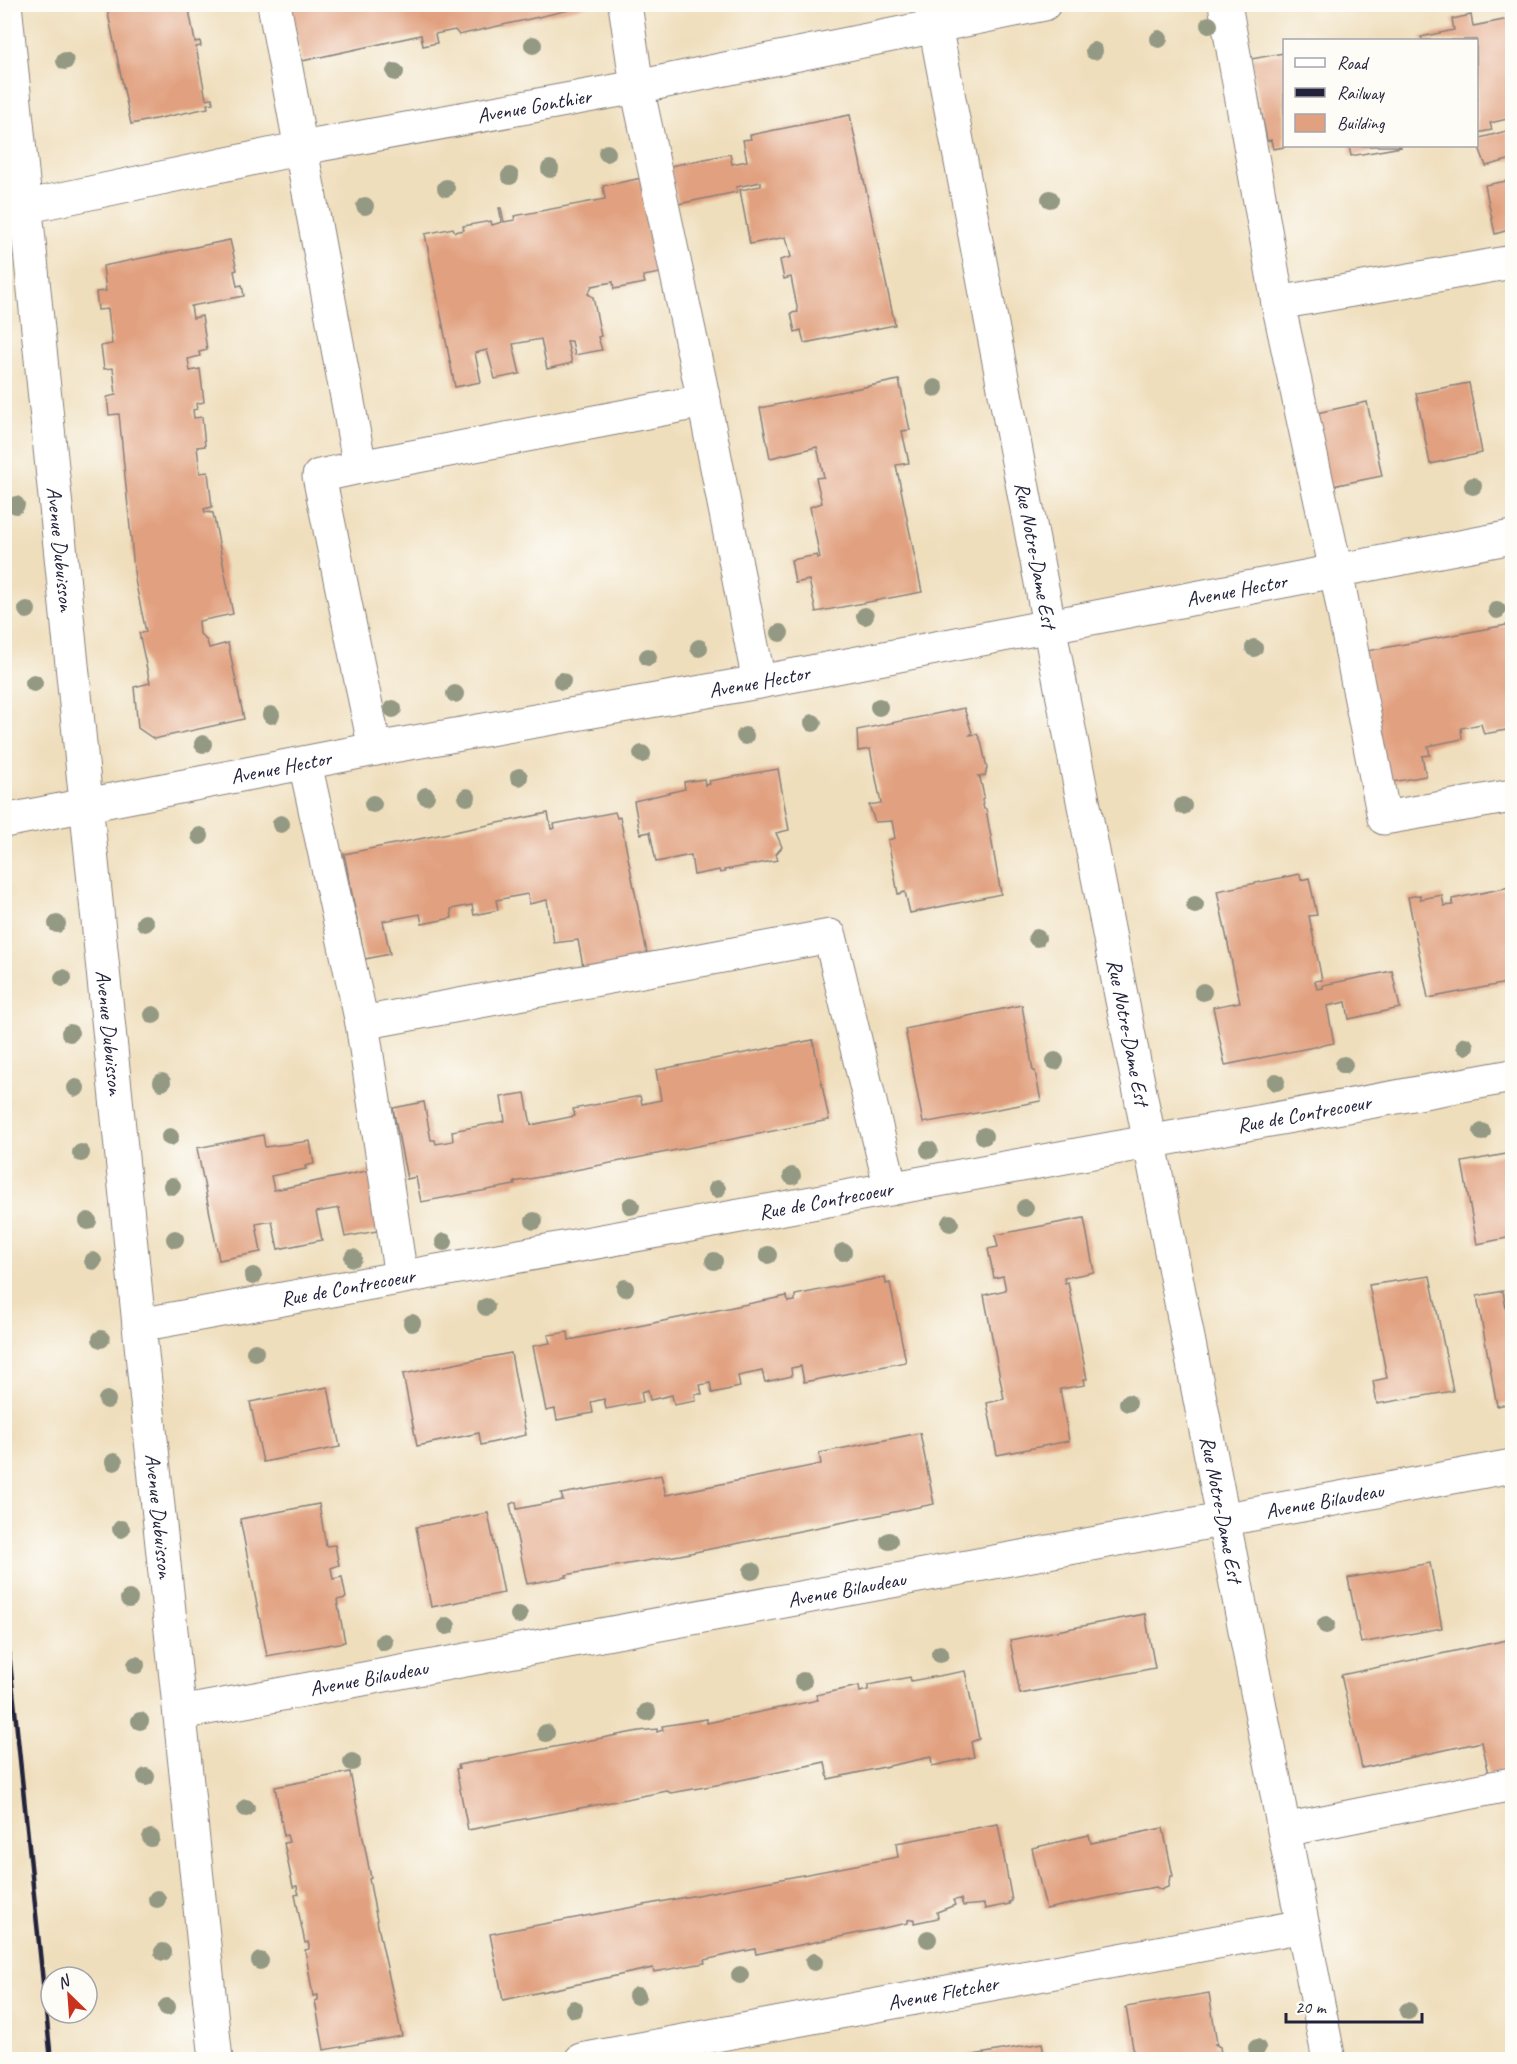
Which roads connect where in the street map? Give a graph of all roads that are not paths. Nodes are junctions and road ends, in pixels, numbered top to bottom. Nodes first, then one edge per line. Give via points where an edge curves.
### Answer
1 (5, 4) edge
2 (274, 4) edge
3 (625, 4) edge
4 (1044, 4) edge
5 (1225, 4) edge
6 (933, 15) edge
7 (637, 87) junction
8 (302, 148) junction
9 (24, 207) junction
10 (1512, 262) edge
11 (1278, 303) junction
12 (704, 401) junction
13 (360, 467) junction
14 (1512, 537) edge
15 (1335, 571) junction
16 (1050, 626) junction
17 (759, 682) junction
18 (375, 749) junction
19 (305, 763) junction
20 (1512, 796) edge
21 (86, 806) junction
22 (4, 821) edge
23 (362, 1023) junction
24 (1512, 1076) edge
25 (1150, 1142) junction
26 (891, 1189) junction
27 (401, 1278) junction
28 (139, 1325) junction
29 (1512, 1466) edge
30 (1223, 1520) junction
31 (180, 1713) junction
32 (1512, 1784) edge
33 (1284, 1830) junction
34 (1303, 1926) junction
35 (216, 2060) edge
36 (581, 2060) edge
37 (1329, 2060) edge

1 - 9 street, Avenue Dubuisson
2 - 8 street
3 - 7 street
4 - 6 street, Avenue Gonthier
5 - 11 street
6 - 7 street, Avenue Gonthier
6 - 16 street, Rue Notre-Dame Est
7 - 8 street, Avenue Gonthier
7 - 12 street
8 - 9 street, Avenue Gonthier
8 - 13 street
9 - 21 street, Avenue Dubuisson
10 - 11 street
11 - 15 street
12 - 13 street
12 - 17 street
13 - 18 street via 319,476
14 - 15 street, Avenue Hector
15 - 16 street, Avenue Hector
15 - 20 street via 1384,818
16 - 17 street, Avenue Hector
16 - 25 street, Rue Notre-Dame Est
17 - 18 street, Avenue Hector
18 - 19 street, Avenue Hector
19 - 21 street, Avenue Hector
19 - 23 street
21 - 22 street, Avenue Hector
21 - 28 street, Avenue Dubuisson
23 - 26 street via 830,936
23 - 27 street
24 - 25 street, Rue de Contrecoeur
25 - 26 street, Rue de Contrecoeur
25 - 30 street, Rue Notre-Dame Est
26 - 27 street, Rue de Contrecoeur
27 - 28 street, Rue de Contrecoeur
28 - 31 street, Avenue Dubuisson
29 - 30 street, Avenue Bilaudeau
30 - 31 street, Avenue Bilaudeau
30 - 33 street, Rue Notre-Dame Est
31 - 35 street, Avenue Dubuisson
32 - 33 street
33 - 34 street, Rue Notre-Dame Est
34 - 36 street, Avenue Fletcher
34 - 37 street, Rue Notre-Dame Est

